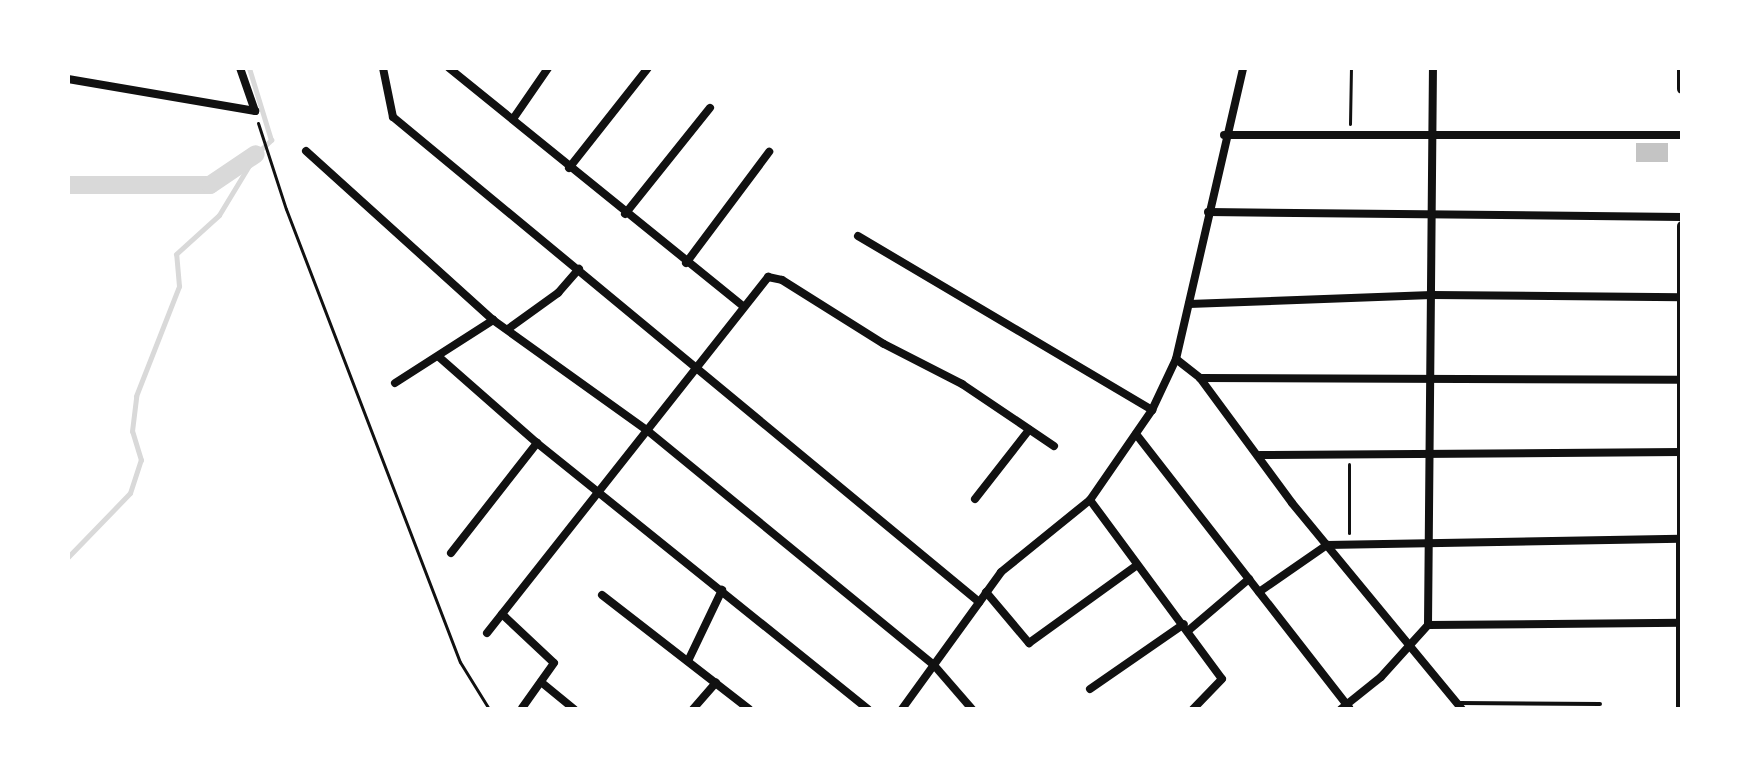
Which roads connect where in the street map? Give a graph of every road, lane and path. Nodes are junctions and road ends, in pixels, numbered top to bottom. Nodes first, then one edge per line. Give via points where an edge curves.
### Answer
1 (240, 68) edge
2 (383, 68) edge
3 (449, 68) edge
4 (548, 68) edge
5 (648, 68) edge
6 (1243, 68) edge
7 (1351, 68) edge
8 (1433, 68) edge
9 (1682, 68) edge
10 (68, 79) edge
11 (1682, 89) edge
12 (710, 108) dead end
13 (255, 111) junction
14 (513, 119) junction
15 (1224, 135) junction
16 (1682, 135) edge
17 (1350, 136) junction
18 (1433, 137) junction
19 (306, 151) dead end
20 (769, 152) dead end
21 (569, 168) junction
22 (1208, 212) junction
23 (625, 214) junction
24 (1682, 217) edge
25 (1433, 218) junction
26 (1682, 226) edge
27 (858, 236) dead end
28 (686, 263) junction
29 (579, 269) junction
30 (1432, 295) junction
31 (1681, 297) edge
32 (1189, 304) junction
33 (742, 305) junction
34 (493, 320) junction
35 (508, 329) junction
36 (439, 357) junction
37 (1176, 359) junction
38 (694, 370) junction
39 (1200, 378) junction
40 (1431, 379) junction
41 (1681, 380) edge
42 (395, 383) dead end
43 (1152, 410) junction
44 (1029, 430) junction
45 (648, 431) junction
46 (1136, 434) junction
47 (537, 443) junction
48 (1054, 446) dead end
49 (1681, 452) edge
50 (1260, 455) junction
51 (1349, 455) junction
52 (1431, 456) junction
53 (601, 491) junction
54 (975, 499) dead end
55 (1090, 500) junction
56 (1681, 539) edge
57 (1429, 544) junction
58 (1327, 545) junction
59 (1349, 545) junction
60 (451, 553) dead end
61 (1137, 565) junction
62 (1249, 579) junction
63 (722, 590) junction
64 (986, 592) junction
65 (1259, 592) junction
66 (602, 595) dead end
67 (979, 602) junction
68 (502, 614) junction
69 (1682, 623) edge
70 (1428, 625) junction
71 (1186, 627) junction
72 (487, 633) dead end
73 (1412, 646) junction
74 (688, 661) junction
75 (933, 664) junction
76 (541, 682) junction
77 (716, 683) junction
78 (1090, 689) dead end
79 (1600, 704) dead end
80 (1460, 706) edge
81 (1680, 707) edge
82 (522, 708) edge
83 (1346, 708) edge
84 (489, 709) edge
85 (574, 709) edge
86 (693, 709) edge
87 (749, 709) edge
88 (868, 709) edge
89 (902, 709) edge
90 (972, 709) edge
91 (1193, 709) edge

1 - 13 street
2 - 29 street via 393,117
3 - 14 street
4 - 14 street
5 - 21 street
6 - 15 street
7 - 17 path
8 - 18 street
9 - 11 street
10 - 13 street
12 - 23 street
13 - 84 path via 286,209 460,662
14 - 21 street
15 - 17 street
15 - 22 street
16 - 18 street
17 - 18 street
18 - 25 street
19 - 34 street
20 - 28 street
21 - 23 street
22 - 25 street
22 - 32 street
23 - 28 street
24 - 25 street
25 - 30 street
26 - 31 street
27 - 43 street
28 - 33 street
29 - 35 street via 558,293
29 - 38 street
30 - 31 street
30 - 32 street
30 - 40 street
31 - 41 street
32 - 37 street
33 - 38 street
33 - 44 street via 768,277 782,280 884,344 962,384
34 - 35 street
34 - 36 street
35 - 45 street
36 - 42 street
36 - 47 street
37 - 39 street
37 - 43 street
38 - 45 street
38 - 67 street
39 - 40 street
39 - 50 street
40 - 41 street
40 - 52 street
41 - 49 street
43 - 46 street
44 - 48 street
44 - 54 street
45 - 53 street
45 - 75 street
46 - 55 street
46 - 62 street
47 - 53 street
47 - 60 street
49 - 52 street
49 - 56 street
50 - 51 street
50 - 58 street
51 - 52 street
51 - 59 path
52 - 57 street
53 - 63 street
53 - 68 street
55 - 61 street
55 - 64 street via 1001,572
56 - 57 street
56 - 69 street
57 - 59 street
57 - 70 street
58 - 59 street
58 - 65 street
58 - 73 street
61 - 64 street via 1029,643
61 - 71 street
62 - 65 street
62 - 71 street
63 - 74 street
63 - 88 street
64 - 67 street
65 - 83 street
66 - 74 street
67 - 75 street
68 - 72 street
68 - 76 street via 554,663
69 - 70 street
69 - 81 street
70 - 73 street
71 - 78 street
71 - 91 street via 1222,679
73 - 80 street
73 - 83 street
74 - 77 street
75 - 89 street
75 - 90 street
76 - 82 street
76 - 85 street
77 - 86 street
77 - 87 street
79 - 80 lane

